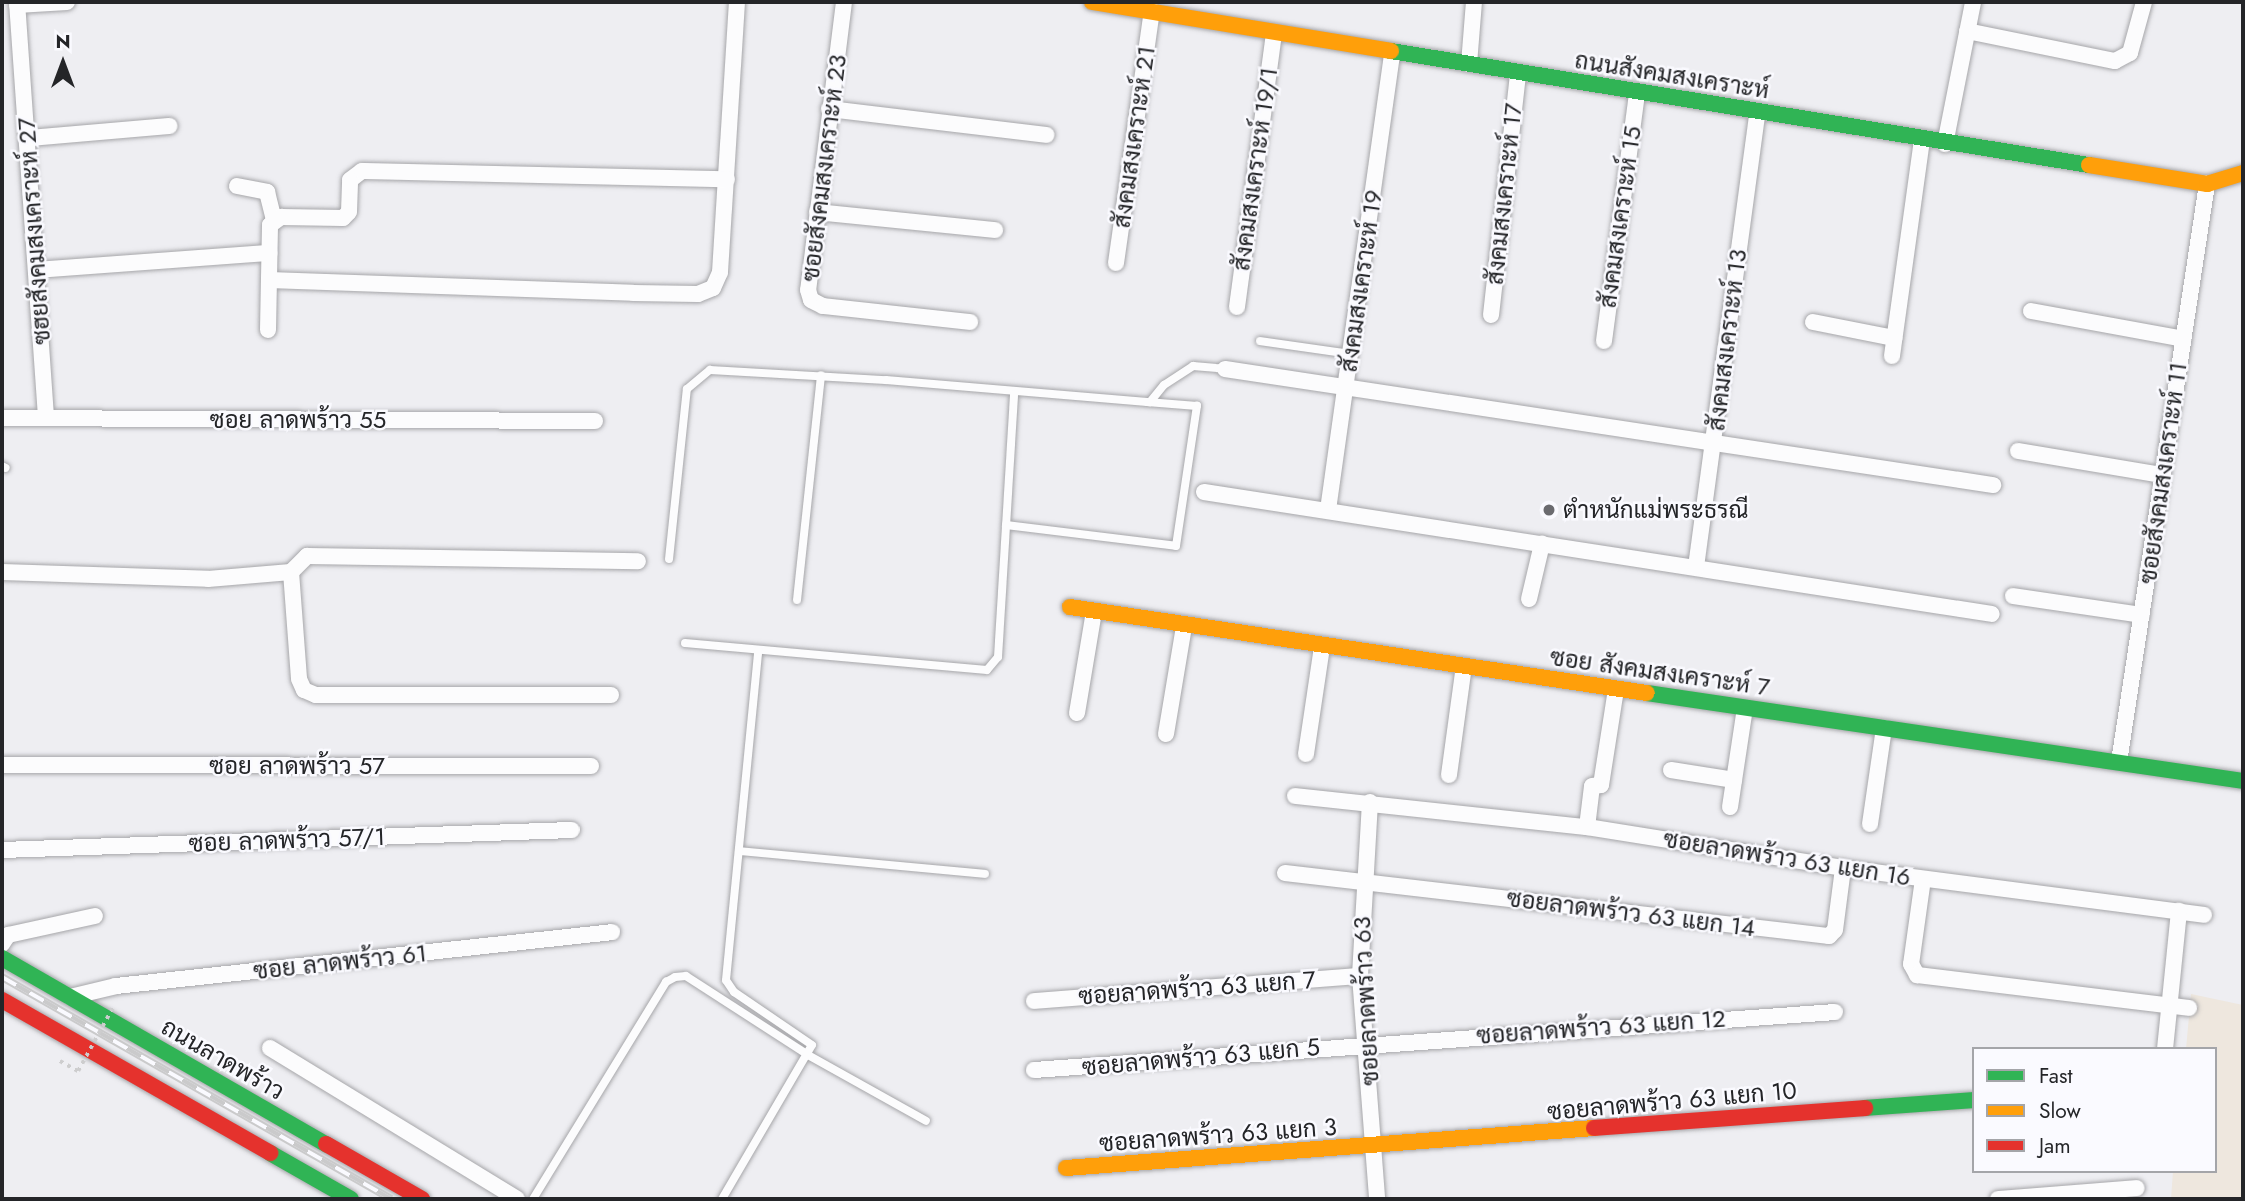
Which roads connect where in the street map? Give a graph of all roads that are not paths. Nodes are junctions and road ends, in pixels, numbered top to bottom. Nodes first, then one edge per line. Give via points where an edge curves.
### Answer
1 (67, 2) edge
2 (737, 2) edge
3 (844, 2) edge
4 (1092, 2) edge
5 (1474, 2) edge
6 (1973, 2) edge
7 (2144, 2) edge
8 (17, 4) edge
9 (1187, 10) edge
10 (1152, 11) junction
11 (1967, 31) junction
12 (1274, 32) junction
13 (1392, 52) junction
14 (1469, 64) junction
15 (1518, 73) junction
16 (1637, 93) junction
17 (829, 108) junction
18 (1757, 113) junction
19 (169, 126) dead end
20 (1046, 135) dead end
21 (29, 138) junction
22 (1922, 140) junction
23 (1945, 144) junction
24 (2243, 173) edge
25 (727, 179) junction
26 (2207, 184) junction
27 (237, 187) dead end
28 (817, 212) junction
29 (274, 220) junction
30 (995, 230) dead end
31 (269, 253) junction
32 (1116, 263) dead end
33 (37, 270) junction
34 (269, 279) junction
35 (1237, 307) dead end
36 (2031, 311) dead end
37 (1491, 315) dead end
38 (970, 322) dead end
39 (1813, 322) dead end
40 (268, 330) dead end
41 (1894, 338) junction
42 (2183, 339) junction
43 (1259, 341) dead end
44 (1604, 341) dead end
45 (1351, 354) junction
46 (1892, 356) dead end
47 (1225, 369) joint
48 (821, 375) junction
49 (1346, 389) junction
50 (1014, 394) junction
51 (1147, 402) junction
52 (2, 418) edge
53 (46, 418) junction
54 (595, 421) dead end
55 (1714, 442) junction
56 (2018, 451) dead end
57 (2162, 475) junction
58 (1993, 485) dead end
59 (1204, 492) dead end
60 (1328, 510) junction
61 (1006, 524) junction
62 (1542, 544) junction
63 (668, 559) dead end
64 (638, 561) dead end
65 (1696, 567) junction
66 (2, 572) edge
67 (291, 572) junction
68 (2013, 596) dead end
69 (1529, 599) dead end
70 (797, 600) dead end
71 (1070, 607) dead end
72 (1094, 611) junction
73 (1992, 614) dead end
74 (2142, 615) junction
75 (1184, 626) junction
76 (685, 643) dead end
77 (1322, 647) junction
78 (758, 651) junction
79 (1464, 666) junction
80 (1616, 689) junction
81 (611, 695) dead end
82 (1745, 708) junction
83 (1077, 713) dead end
84 (1884, 728) junction
85 (1166, 734) dead end
86 (1306, 754) dead end
87 (2119, 762) junction
88 (2, 765) edge
89 (591, 766) dead end
90 (1671, 770) dead end
91 (1449, 775) dead end
92 (1734, 780) junction
93 (2243, 781) edge
94 (1295, 796) dead end
95 (1370, 802) junction
96 (1730, 807) dead end
97 (1870, 824) dead end
98 (1587, 827) junction
99 (572, 830) dead end
100 (2, 850) edge
101 (739, 851) junction
102 (1843, 868) junction
103 (1285, 873) dead end
104 (985, 874) dead end
105 (1923, 878) junction
106 (1363, 881) junction
107 (2179, 911) junction
108 (2204, 915) dead end
109 (95, 916) dead end
110 (612, 932) dead end
111 (2, 944) edge
112 (2, 958) edge
113 (1360, 976) junction
114 (69, 997) junction
115 (2, 1000) edge
116 (1034, 1001) dead end
117 (2170, 1006) junction
118 (2189, 1008) dead end
119 (1835, 1012) dead end
120 (1367, 1043) junction
121 (2165, 1047) edge
122 (270, 1048) dead end
123 (808, 1055) junction
124 (1034, 1070) dead end
125 (1972, 1100) edge
126 (926, 1121) dead end
127 (1374, 1148) junction
128 (1066, 1168) dead end
129 (2137, 1188) dead end
130 (351, 1199) edge
131 (422, 1199) edge
132 (517, 1199) edge
133 (533, 1199) edge
134 (722, 1199) edge
135 (1377, 1199) edge
136 (1998, 1199) edge

1 - 8 street
2 - 25 street
3 - 17 street, ซอยสังคมสงเคราะห์ 23
4 - 10 street, ถนนสังคมสงเคราะห์
5 - 14 street
6 - 11 street
7 - 11 street via 2130,54 2115,61
8 - 21 street, ซฮยสังคมสงเคราะห์ 27
9 - 10 street, ถนนสังคมสงเคราะห์
9 - 12 street, ถนนสังคมสงเคราะห์
10 - 32 street, สังคมสงเคราะห์ 21
11 - 23 street
12 - 13 street, ถนนสังคมสงเคราะห์
12 - 35 street, สังคมสงเคราะห์ 19/1
13 - 14 street, ถนนสังคมสงเคราะห์
13 - 45 street, สังคมสงเคราะห์ 19
14 - 15 street, ถนนสังคมสงเคราะห์
15 - 16 street, ถนนสังคมสงเคราะห์
15 - 37 street, สังคมสงเคราะห์ 17
16 - 18 street, ถนนสังคมสงเคราะห์
16 - 44 street, สังคมสงเคราะห์ 15
17 - 20 street
17 - 28 street, ซอยสังคมสงเคราะห์ 23
18 - 22 street, ถนนสังคมสงเคราะห์
18 - 55 street, สังคมสงเคราะห์ 13
19 - 21 street
21 - 33 street, ซฮยสังคมสงเคราะห์ 27
22 - 23 street, ถนนสังคมสงเคราะห์
22 - 41 street
23 - 26 street, ถนนสังคมสงเคราะห์
24 - 26 street, ถนนสังคมสงเคราะห์
25 - 29 street via 362,171 350,180 349,212 343,219
25 - 34 street via 720,272 713,288 698,294
26 - 42 street, ซอยสังคมสงเคราะห์ 11
27 - 29 street via 267,192
28 - 30 street
28 - 38 street, ซอยสังคมสงเคราะห์ 23 via 811,300 824,306
29 - 31 street
31 - 33 street
31 - 34 street
33 - 53 street, ซฮยสังคมสงเคราะห์ 27
34 - 40 street
36 - 42 street
39 - 41 street
41 - 46 street
42 - 57 street, ซอยสังคมสงเคราะห์ 11
43 - 45 lane
45 - 49 street, สังคมสงเคราะห์ 19
47 - 49 street
47 - 51 lane via 1193,366
48 - 50 lane
48 - 63 lane via 710,370 687,388
48 - 70 lane
49 - 55 street via 1491,406
49 - 60 street, สังคมสงเคราะห์ 19
50 - 51 lane
50 - 61 lane
51 - 61 lane via 1197,406 1177,546
52 - 53 street, ซอย ลาดพร้าว 55
53 - 54 street, ซอย ลาดพร้าว 55
55 - 58 street
55 - 65 street, สังคมสงเคราะห์ 13
56 - 57 street
57 - 74 street, ซอยสังคมสงเคราะห์ 11
59 - 60 street
60 - 62 street
61 - 78 lane via 998,657 987,670
62 - 65 street
62 - 69 street
64 - 67 street via 307,556
65 - 73 street
66 - 67 street via 208,579
67 - 81 street via 299,679 304,690 317,695
68 - 74 street
71 - 72 street, ซอย สังคมสงเคราะห์ 7
72 - 75 street, ซอย สังคมสงเคราะห์ 7
72 - 83 street
74 - 87 street, ซอยสังคมสงเคราะห์ 11
75 - 77 street, ซอย สังคมสงเคราะห์ 7
75 - 85 street
76 - 78 lane
77 - 79 street, ซอย สังคมสงเคราะห์ 7
77 - 86 street
78 - 101 lane
79 - 80 street, ซอย สังคมสงเคราะห์ 7
79 - 91 street
80 - 82 street, ซอย สังคมสงเคราะห์ 7
80 - 98 street via 1601,785 1592,786
82 - 84 street, ซอย สังคมสงเคราะห์ 7
82 - 92 street
84 - 87 street, ซอย สังคมสงเคราะห์ 7
84 - 97 street
87 - 93 street, ซอย สังคมสงเคราะห์ 7
88 - 89 street, ซอย ลาดพร้าว 57
90 - 92 street
92 - 96 street
94 - 95 street, ซอยลาดพร้าว 63 แยก 16
95 - 98 street, ซอยลาดพร้าว 63 แยก 16
95 - 106 street, ซอยลาดพร้าว 63
98 - 102 street, ซอยลาดพร้าว 63 แยก 16
99 - 100 street, ซอย ลาดพร้าว 57/1
101 - 104 lane
101 - 123 lane via 726,981 734,992 810,1041
102 - 105 street, ซอยลาดพร้าว 63 แยก 16
102 - 106 street, ซอยลาดพร้าว 63 แยก 14 via 1835,930 1829,936
103 - 106 street
105 - 107 street, ซอยลาดพร้าว 63 แยก 16
105 - 117 street via 1911,964 1917,975
106 - 113 street, ซอยลาดพร้าว 63
107 - 108 street, ซอยลาดพร้าว 63 แยก 16
107 - 117 street
109 - 111 street via 8,935
110 - 114 street, ซอย ลาดพร้าว 61 via 116,986
112 - 114 street, ถนนลาดพร้าว
113 - 116 street, ซอยลาดพร้าว 63 แยก 7
113 - 120 street, ซอยลาดพร้าว 63
114 - 131 street, ถนนลาดพร้าว
115 - 130 street
117 - 118 street
117 - 121 street
119 - 120 street, ซอยลาดพร้าว 63 แยก 12
120 - 124 street, ซอยลาดพร้าว 63 แยก 5
120 - 127 street, ซอยลาดพร้าว 63
122 - 132 street
123 - 126 lane
123 - 133 lane via 686,976 675,977 666,982
123 - 134 lane
125 - 127 street, ซอยลาดพร้าว 63 แยก 10
127 - 128 street, ซอยลาดพร้าว 63 แยก 3
127 - 135 street, ซอยลาดพร้าว 63
129 - 136 street

